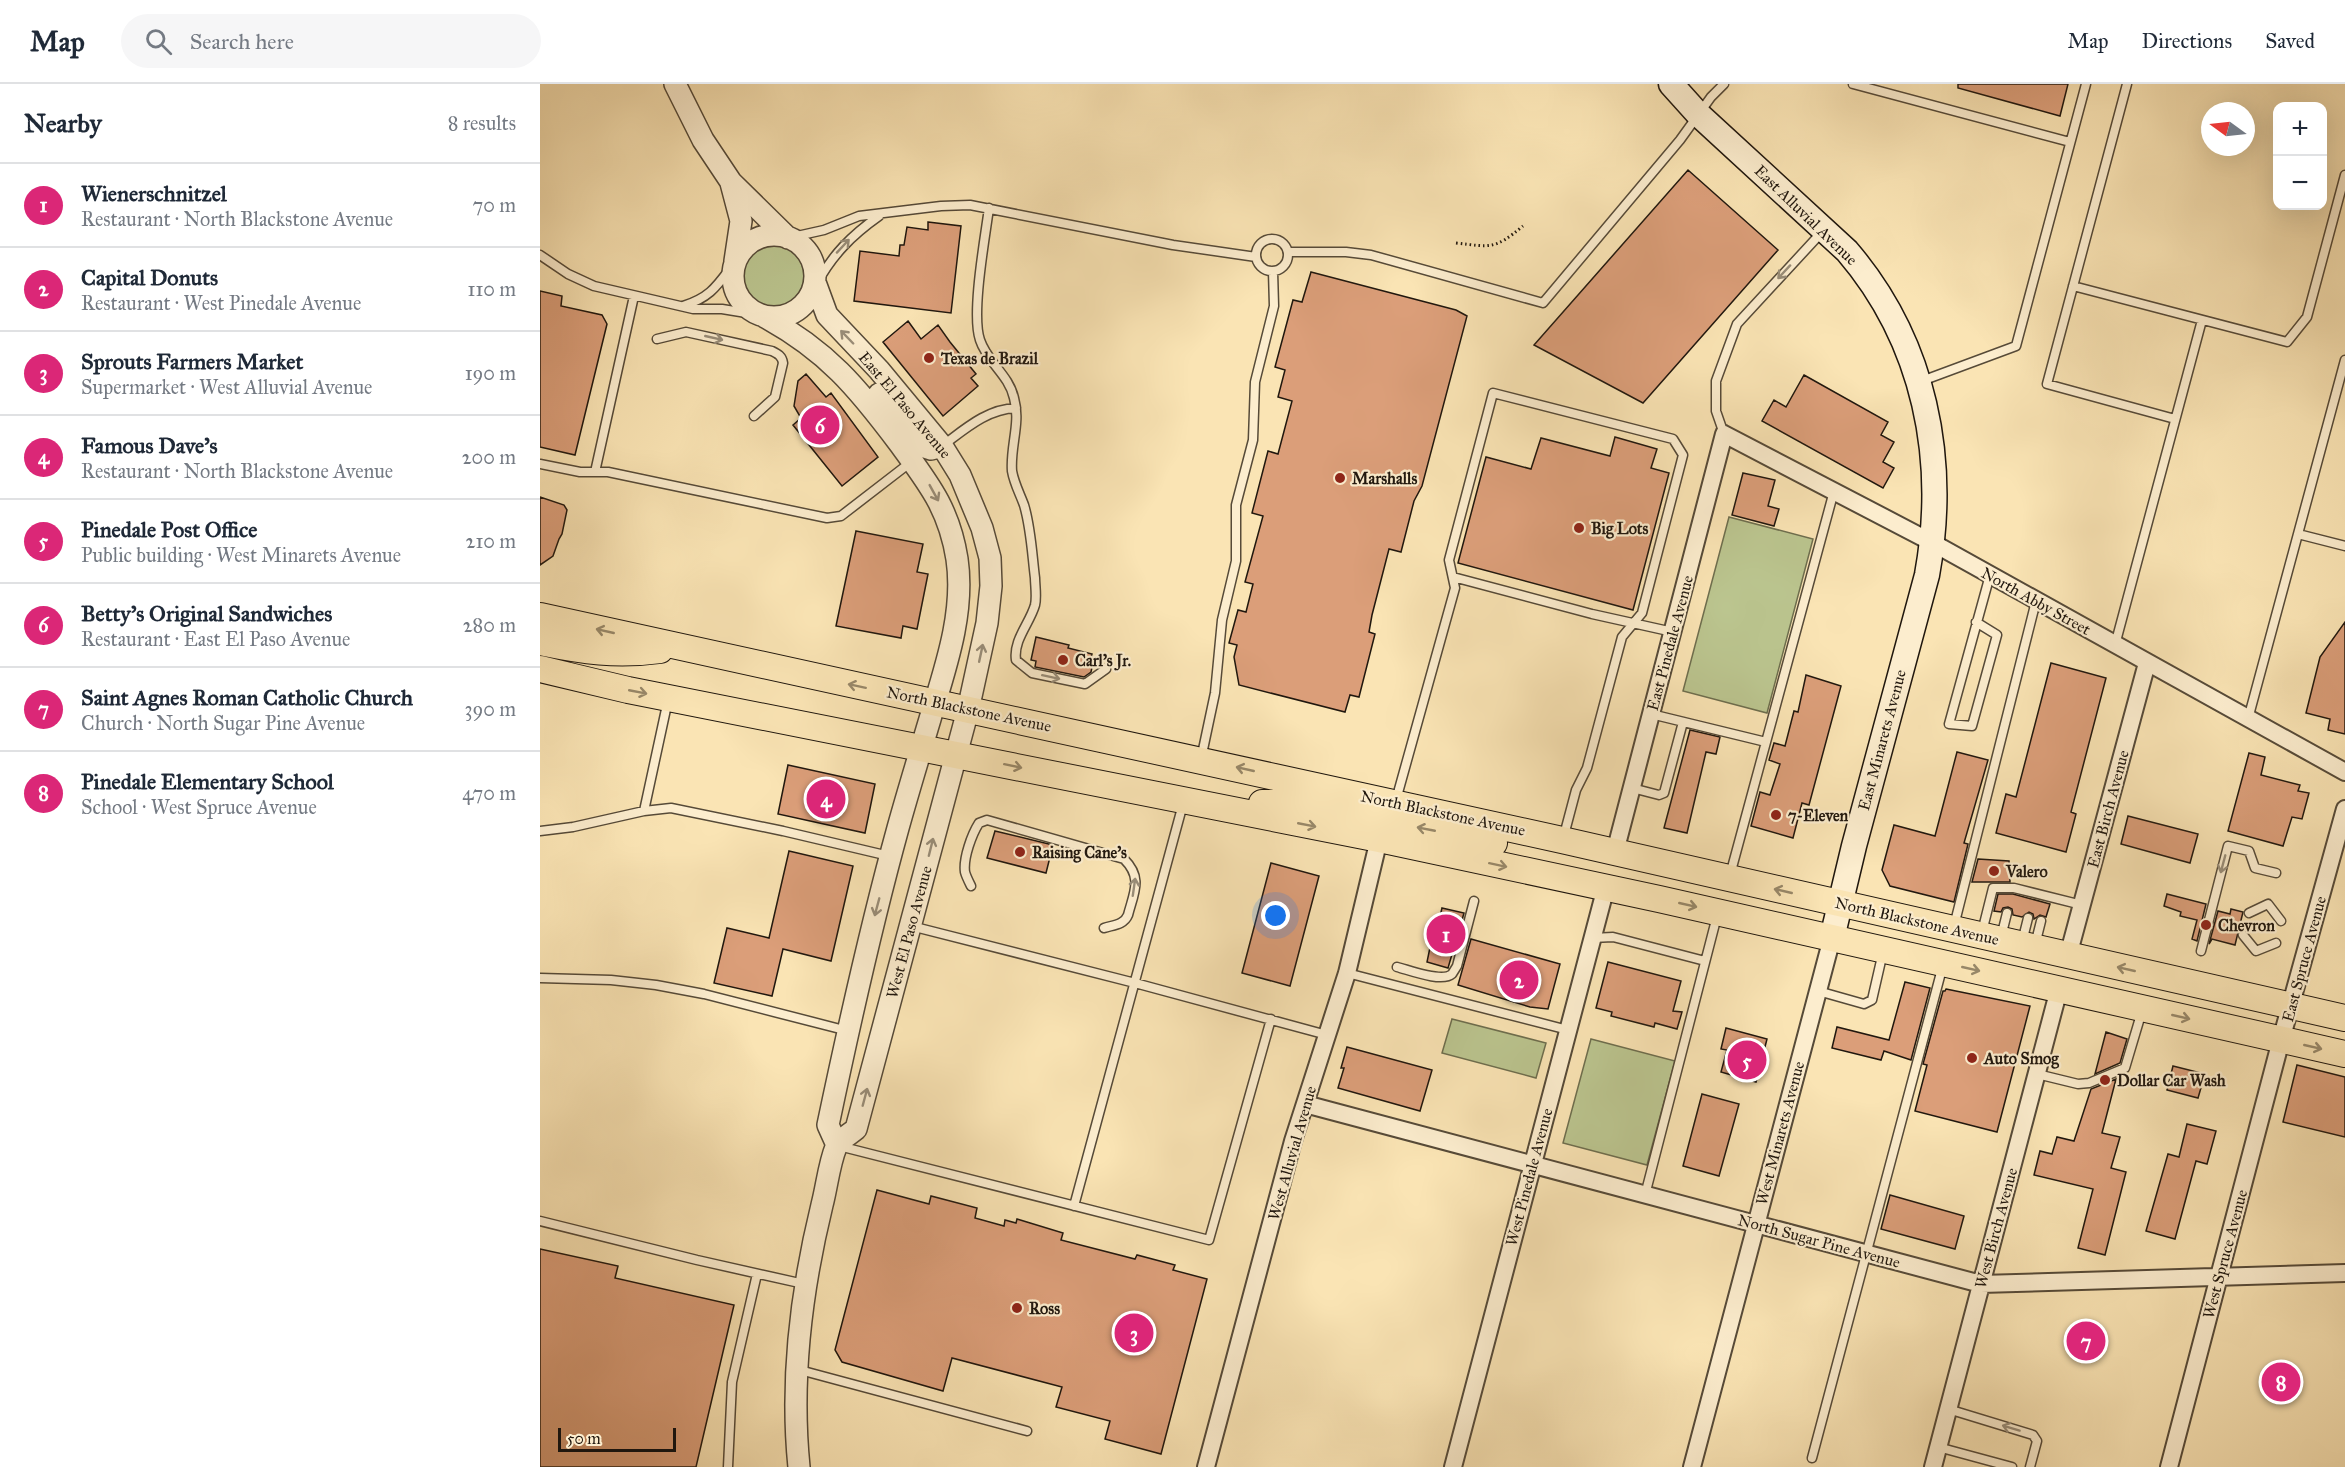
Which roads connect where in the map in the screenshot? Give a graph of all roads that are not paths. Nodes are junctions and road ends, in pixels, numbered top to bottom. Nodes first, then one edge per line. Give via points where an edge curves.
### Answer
1 (675, 84) edge
2 (1671, 84) edge
3 (1724, 84) edge
4 (1853, 84) edge
5 (2086, 84) edge
6 (2127, 84) edge
7 (1698, 114) junction
8 (2070, 142) junction
9 (2345, 175) edge
10 (731, 182) junction
11 (989, 208) junction
12 (880, 215) junction
13 (1824, 229) junction
14 (788, 238) junction
15 (1288, 252) junction
16 (540, 255) edge
17 (1256, 257) junction
18 (735, 262) junction
19 (1273, 271) junction
20 (816, 285) junction
21 (2073, 286) junction
22 (634, 296) junction
23 (680, 307) junction
24 (765, 316) junction
25 (2202, 320) junction
26 (657, 339) dead end
27 (2345, 360) edge
28 (844, 375) junction
29 (1918, 383) junction
30 (1016, 408) junction
31 (754, 416) dead end
32 (2175, 418) junction
33 (1724, 434) junction
34 (942, 446) junction
35 (912, 462) junction
36 (540, 464) edge
37 (596, 472) junction
38 (1834, 491) junction
39 (2298, 534) junction
40 (1932, 543) junction
41 (2345, 546) edge
42 (1990, 575) junction
43 (1453, 577) junction
44 (2036, 601) junction
45 (540, 616) edge
46 (1976, 622) junction
47 (1633, 624) junction
48 (1673, 632) junction
49 (540, 642) edge
50 (2115, 645) junction
51 (681, 648) junction
52 (2147, 663) junction
53 (540, 669) edge
54 (1106, 669) dead end
55 (669, 698) junction
56 (935, 702) junction
57 (968, 710) junction
58 (1651, 714) junction
59 (2248, 719) junction
60 (1683, 722) junction
61 (1766, 742) junction
62 (921, 749) junction
63 (955, 755) junction
64 (1200, 760) junction
65 (2345, 772) edge
66 (1632, 788) junction
67 (1184, 802) junction
68 (1395, 803) junction
69 (2345, 809) edge
70 (644, 811) junction
71 (540, 831) edge
72 (1380, 840) junction
73 (1562, 840) junction
74 (1615, 852) junction
75 (890, 857) junction
76 (2277, 873) dead end
77 (1729, 878) junction
78 (971, 886) dead end
79 (1606, 887) junction
80 (1474, 901) dead end
81 (1840, 903) junction
82 (2082, 905) junction
83 (1718, 912) junction
84 (2007, 913) dead end
85 (2249, 913) dead end
86 (2028, 918) dead end
87 (2041, 921) dead end
88 (2282, 921) dead end
89 (911, 926) junction
90 (1104, 928) dead end
91 (1954, 929) junction
92 (2243, 935) dead end
93 (1592, 938) junction
94 (1832, 938) junction
95 (2009, 942) junction
96 (2276, 943) dead end
97 (1884, 949) junction
98 (2201, 951) dead end
99 (2068, 956) junction
100 (1705, 961) junction
101 (1944, 963) junction
102 (1397, 967) dead end
103 (1347, 972) junction
104 (540, 978) edge
105 (1135, 983) junction
106 (2059, 989) junction
107 (1818, 991) junction
108 (2292, 1007) junction
109 (2142, 1008) junction
110 (2345, 1018) edge
111 (1271, 1019) junction
112 (1568, 1030) junction
113 (848, 1031) junction
114 (1328, 1035) junction
115 (2281, 1040) junction
116 (2345, 1054) edge
117 (2037, 1074) junction
118 (1305, 1104) junction
119 (837, 1145) junction
120 (1532, 1165) junction
121 (1646, 1195) junction
122 (1074, 1206) junction
123 (540, 1221) edge
124 (1756, 1224) junction
125 (1866, 1253) junction
126 (2345, 1273) edge
127 (757, 1274) junction
128 (2219, 1278) junction
129 (805, 1284) junction
130 (1981, 1284) junction
131 (796, 1369) junction
132 (1948, 1409) junction
133 (1027, 1431) dead end
134 (1938, 1447) junction
135 (1812, 1458) dead end
136 (728, 1467) edge
137 (799, 1467) edge
138 (1206, 1467) edge
139 (1453, 1467) edge
140 (1692, 1467) edge
141 (1933, 1467) edge
142 (2012, 1467) edge
143 (2030, 1467) edge
144 (2169, 1467) edge

1 - 10 street via 703,140
2 - 7 main road, East Alluvial Avenue
3 - 7 lane
4 - 8 lane
5 - 8 lane
6 - 21 lane
7 - 13 main road, East Alluvial Avenue
7 - 15 lane via 1543,303 1371,255
8 - 29 lane via 2016,346
9 - 25 lane via 2307,317 2287,342
10 - 14 street
10 - 18 street via 741,222
11 - 12 lane via 941,206
11 - 17 lane via 1173,245
11 - 30 lane via 977,327 980,342 1009,382
12 - 14 lane via 859,216 824,230
20 -> 12 lane via 828,262 846,242
13 - 29 main road, East Alluvial Avenue via 1868,276 1896,322
13 -> 33 lane via 1737,324 1716,381 1716,411
14 - 18 street via 758,238 748,244
14 - 20 street via 810,256
15 - 17 lane via 1282,243 1272,239 1262,242
15 - 19 lane via 1284,266
16 - 22 lane via 580,281
17 - 19 lane via 1260,266
18 - 23 lane via 711,293
18 - 24 street via 732,279 738,296 745,305
19 - 64 lane via 1274,306 1255,382 1253,440 1236,505 1236,561 1222,620 1215,693
20 - 24 street via 799,310 779,317
34 -> 20 street, East El Paso Avenue via 827,315
21 - 25 lane
21 - 32 lane via 2047,384
22 - 23 lane
22 - 37 lane
23 - 24 lane
24 - 28 street, East El Paso Avenue via 804,340
25 - 32 lane
26 -> 31 lane via 686,332 778,355 783,363 775,397
27 - 39 lane
28 - 34 street via 878,393 922,446
28 - 35 street, East El Paso Avenue
29 - 40 main road, East Alluvial Avenue via 1933,454 1936,501
30 - 34 lane via 986,415
30 -> 54 lane via 1012,470 1024,505 1035,581 1035,604 1023,628 1016,660 1032,673 1084,684
32 - 50 lane
33 - 38 street, North Abby Street
33 - 48 street, East Pinedale Avenue
57 -> 34 street, East El Paso Avenue via 987,623 990,558 969,496
35 - 37 lane via 835,518
35 -> 56 street, East El Paso Avenue via 934,490 957,561 956,618
36 - 37 lane
38 - 40 street, North Abby Street
38 - 61 lane
39 - 41 lane
39 - 59 lane
40 - 42 street, North Abby Street
40 - 81 main road, East Minarets Avenue via 1927,575
42 - 44 street, North Abby Street
42 - 46 lane
43 - 47 lane
43 - 47 lane via 1449,560 1494,393 1673,439 1683,455 1642,613
43 - 68 lane via 1455,588
44 - 50 street, North Abby Street
44 - 91 lane
51 -> 45 main road, North Blackstone Avenue
46 - 46 lane via 1964,668 1949,724 1972,726 1997,635
47 - 48 lane
47 - 73 lane via 1622,638 1587,768 1576,790
48 - 58 street, East Pinedale Avenue
49 - 51 main road via 614,654
50 - 52 street, North Abby Street
56 -> 51 main road, North Blackstone Avenue
52 - 59 street, North Abby Street
52 - 82 street, East Birch Avenue
53 -> 55 main road
55 - 62 main road
55 - 70 lane
56 - 57 main road, North Blackstone Avenue
56 - 62 street
57 - 63 street, West El Paso Avenue
57 - 64 main road, North Blackstone Avenue
58 - 60 lane
58 - 66 street, East Pinedale Avenue
59 - 65 street, North Abby Street
60 - 61 lane
60 - 66 lane via 1664,793
61 - 77 lane
62 - 63 main road
62 - 75 street
63 -> 67 main road
89 -> 63 street, West El Paso Avenue
68 -> 64 main road, North Blackstone Avenue
66 - 74 street, East Pinedale Avenue
67 - 68 main road via 1286,803 1379,820 1387,818
67 -> 72 main road
67 - 105 lane
68 - 73 main road, North Blackstone Avenue
69 - 108 street, East Spruce Avenue
70 - 71 lane
70 - 75 lane via 684,810
73 -> 72 main road via 1540,852 1401,825 1393,827
72 -> 79 main road
72 - 103 street, West Alluvial Avenue
73 - 74 main road, North Blackstone Avenue
74 - 77 main road, North Blackstone Avenue
75 -> 113 street
76 -> 98 lane via 2255,868 2248,851 2228,846
81 -> 77 main road, North Blackstone Avenue
90 -> 78 lane via 1121,923 1128,915 1137,881 1133,868 1124,859 987,820 974,831 965,863
79 -> 83 main road
79 - 93 street, West Pinedale Avenue
80 - 102 lane via 1452,974 1434,977
81 - 91 main road, North Blackstone Avenue
81 - 94 main road, East Minarets Avenue
82 - 95 lane via 1993,888
82 - 99 street, East Birch Avenue
83 - 94 main road
83 - 100 lane
84 - 95 lane
85 - 88 lane via 2268,904
86 - 95 lane
87 - 95 lane
89 - 105 lane
119 -> 89 street, West El Paso Avenue via 856,1129
91 - 95 main road, North Blackstone Avenue
92 - 96 lane via 2256,951
93 - 100 lane via 1613,937
93 - 112 street, West Pinedale Avenue
94 - 97 main road
94 - 107 street, West Minarets Avenue
95 - 99 main road, North Blackstone Avenue
97 - 101 main road
97 - 107 lane via 1872,1000 1864,1004
108 -> 99 main road, North Blackstone Avenue
100 - 121 lane
101 -> 106 main road
101 - 125 lane
103 - 112 lane
103 - 114 street, West Alluvial Avenue
104 - 113 lane via 656,985
105 - 111 lane
105 - 122 lane
106 - 109 main road
106 - 117 street, West Birch Avenue
107 - 124 street, West Minarets Avenue
108 - 110 main road, North Blackstone Avenue
108 - 115 street, East Spruce Avenue
109 -> 115 main road
109 - 117 lane via 2125,1068 2078,1084
111 - 114 lane
111 - 122 lane via 1209,1240
112 - 120 street, West Pinedale Avenue
113 - 119 street via 828,1125
114 - 118 street, West Alluvial Avenue
115 -> 116 main road
115 - 128 street, West Spruce Avenue
117 - 130 street, West Birch Avenue
118 - 120 street, North Sugar Pine Avenue
118 - 138 street, West Alluvial Avenue
119 - 122 lane
119 - 129 street
120 - 121 street, North Sugar Pine Avenue
120 - 139 street, West Pinedale Avenue
121 - 124 street, North Sugar Pine Avenue
123 - 127 lane
124 - 125 street, North Sugar Pine Avenue
124 - 140 street, West Minarets Avenue
125 - 130 street, North Sugar Pine Avenue
125 - 135 lane
126 - 128 street, North Sugar Pine Avenue
127 - 129 lane
127 - 136 lane via 732,1382
128 - 130 street, North Sugar Pine Avenue
128 - 144 street, West Spruce Avenue
129 - 131 street
130 - 132 street, West Birch Avenue
131 - 133 lane
131 - 137 street
132 - 134 street, West Birch Avenue
143 -> 132 lane via 2037,1441 2033,1435
134 - 141 street, West Birch Avenue
134 - 142 lane

